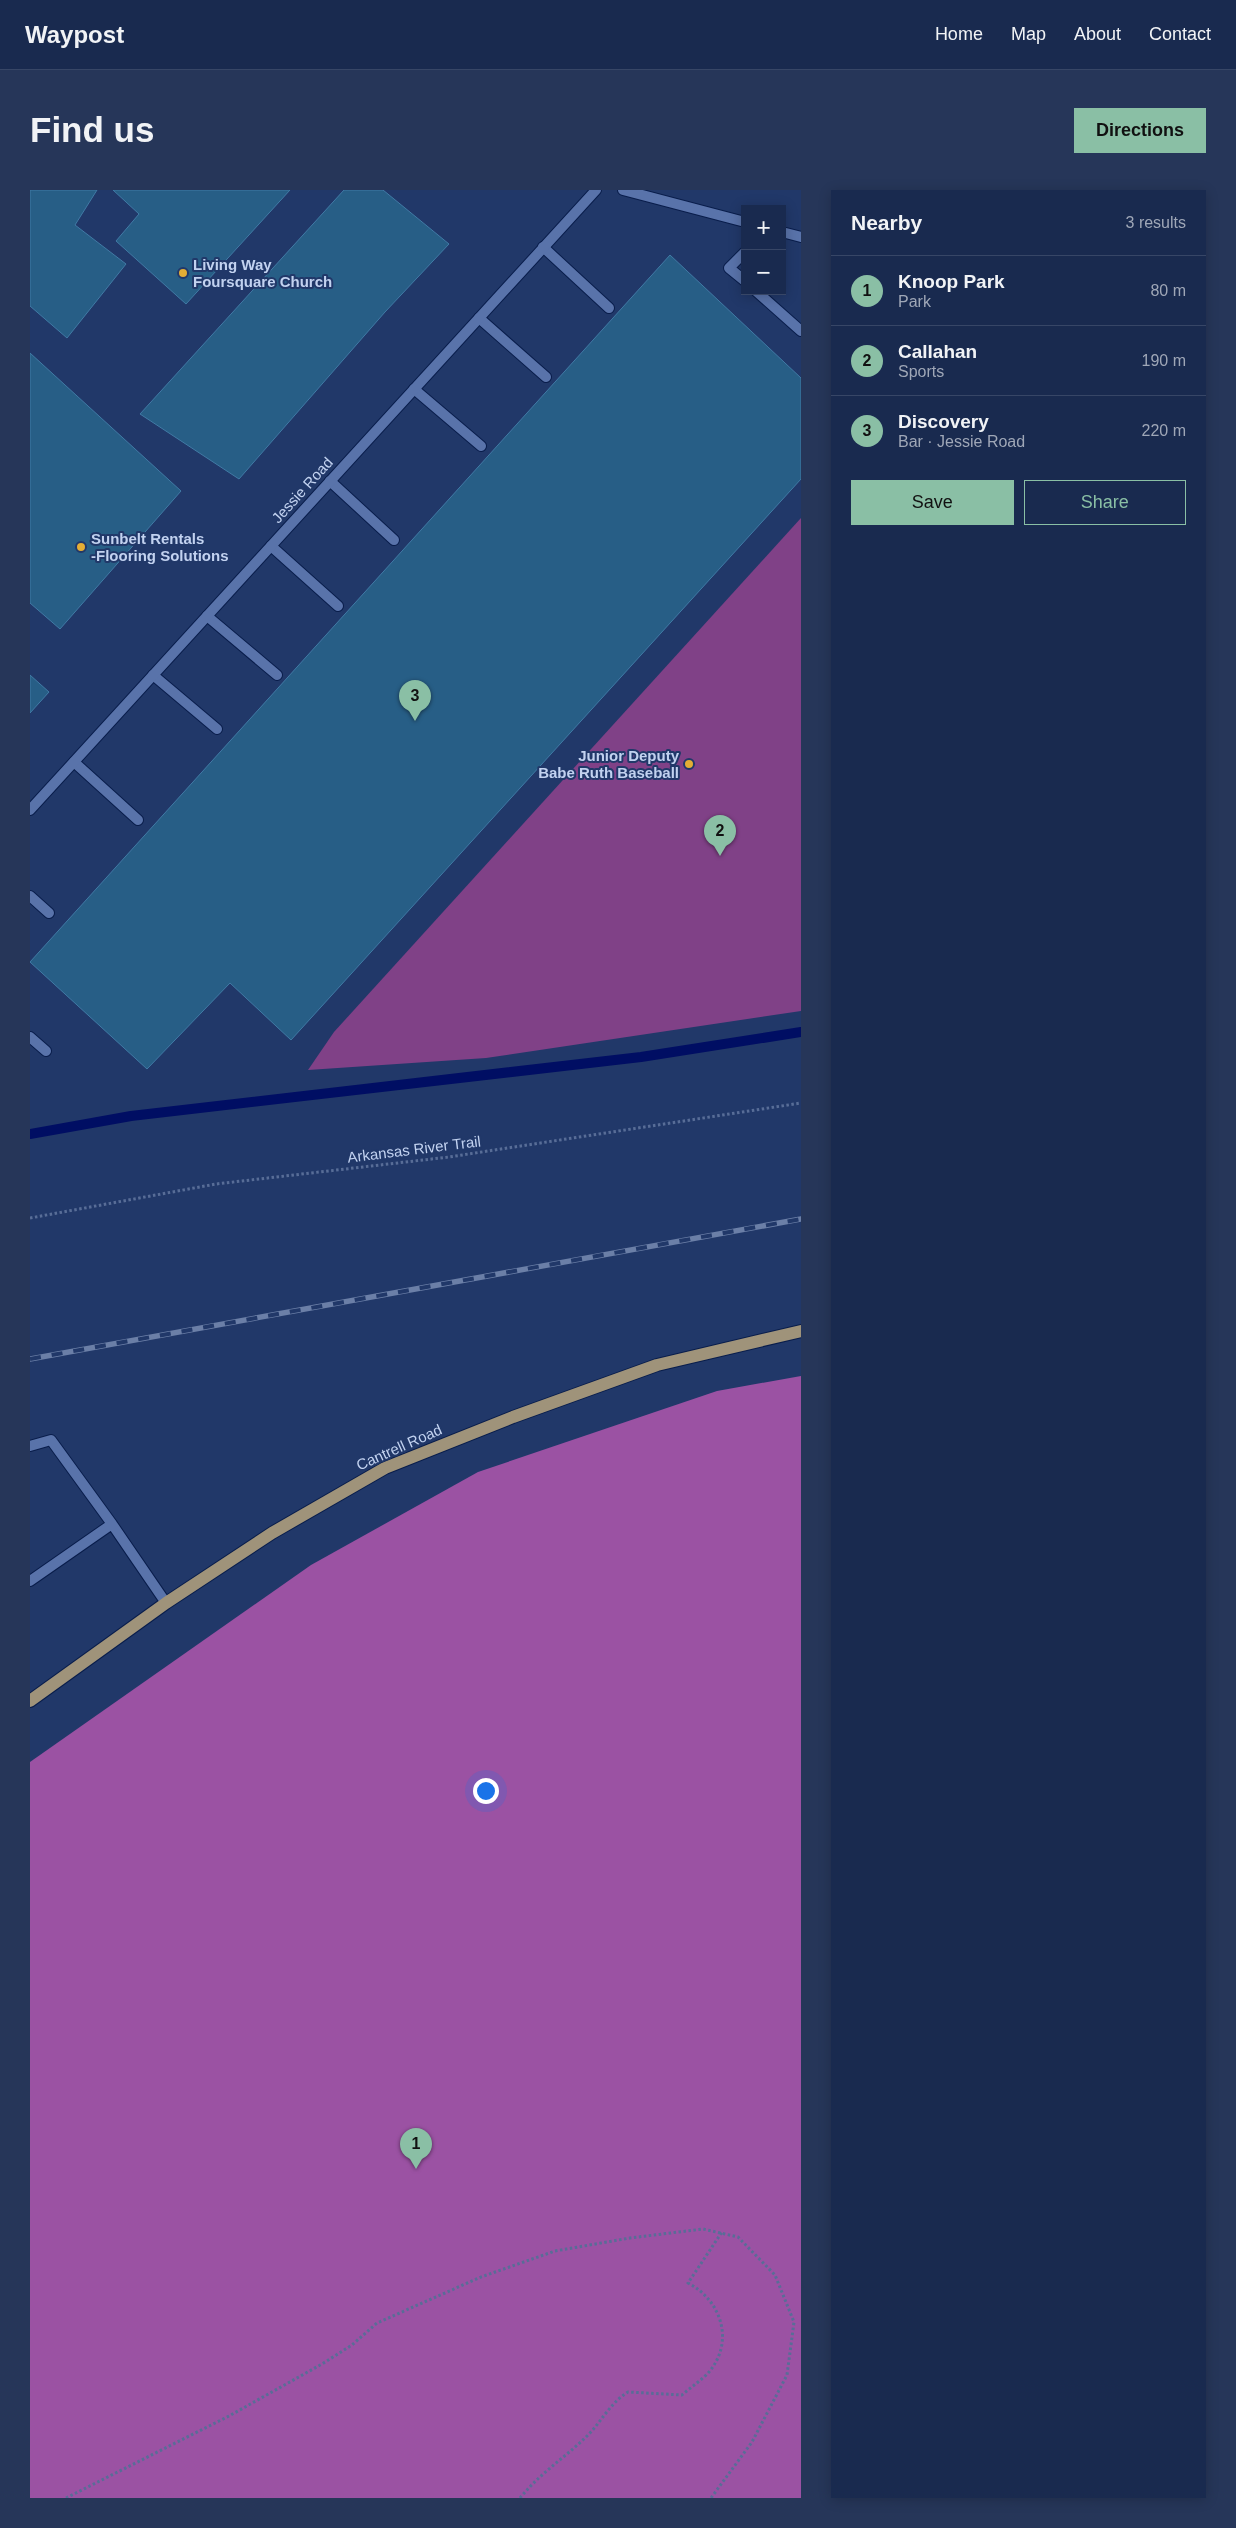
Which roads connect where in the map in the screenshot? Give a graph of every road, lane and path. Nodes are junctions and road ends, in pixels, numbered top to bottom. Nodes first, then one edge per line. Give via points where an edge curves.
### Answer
1 (596, 190) edge
2 (623, 190) edge
3 (741, 221) edge
4 (786, 233) edge
5 (801, 237) edge
6 (543, 247) junction
7 (741, 256) edge
8 (741, 278) edge
9 (760, 295) edge
10 (609, 308) dead end
11 (479, 318) junction
12 (801, 331) edge
13 (546, 377) dead end
14 (414, 389) junction
15 (481, 446) dead end
16 (330, 481) junction
17 (394, 540) dead end
18 (271, 546) junction
19 (338, 606) dead end
20 (207, 616) junction
21 (154, 675) junction
22 (276, 675) dead end
23 (217, 729) dead end
24 (74, 762) junction
25 (30, 810) edge
26 (138, 820) dead end
27 (30, 896) edge
28 (48, 913) dead end
29 (30, 1037) edge
30 (46, 1051) dead end
31 (801, 1103) edge
32 (30, 1218) edge
33 (801, 1331) edge
34 (30, 1446) edge
35 (112, 1524) junction
36 (30, 1581) edge
37 (166, 1603) junction
38 (30, 1701) edge
39 (722, 2232) junction
40 (66, 2498) edge
41 (520, 2498) edge
42 (711, 2498) edge

1 - 6 street, Jessie Road
2 - 3 street
4 - 5 street
6 - 10 street
6 - 11 street, Jessie Road
7 - 8 street via 729,268
9 - 12 street
11 - 13 street
11 - 14 street, Jessie Road
14 - 15 street
14 - 16 street, Jessie Road
16 - 17 street
16 - 18 street, Jessie Road
18 - 19 street
18 - 20 street, Jessie Road
20 - 21 street, Jessie Road
20 - 22 street
21 - 23 street
21 - 24 street, Jessie Road
24 - 25 street, Jessie Road
24 - 26 street
27 - 28 street
29 - 30 street
31 - 32 path, Arkansas River Trail via 449,1157 216,1184
33 - 37 main road, Cantrell Road via 658,1365 513,1417 385,1468 272,1533
34 - 35 street via 51,1440
35 - 36 street
35 - 37 street
37 - 38 main road, Cantrell Road
39 - 40 path via 703,2229 681,2231 555,2251 481,2277 377,2323 352,2345 305,2374
39 - 41 path via 688,2283 702,2290 714,2306 722,2326 721,2350 710,2371 682,2395 628,2392 617,2399 589,2434 531,2484
39 - 42 path via 738,2237 775,2274 794,2322 787,2376 752,2442

